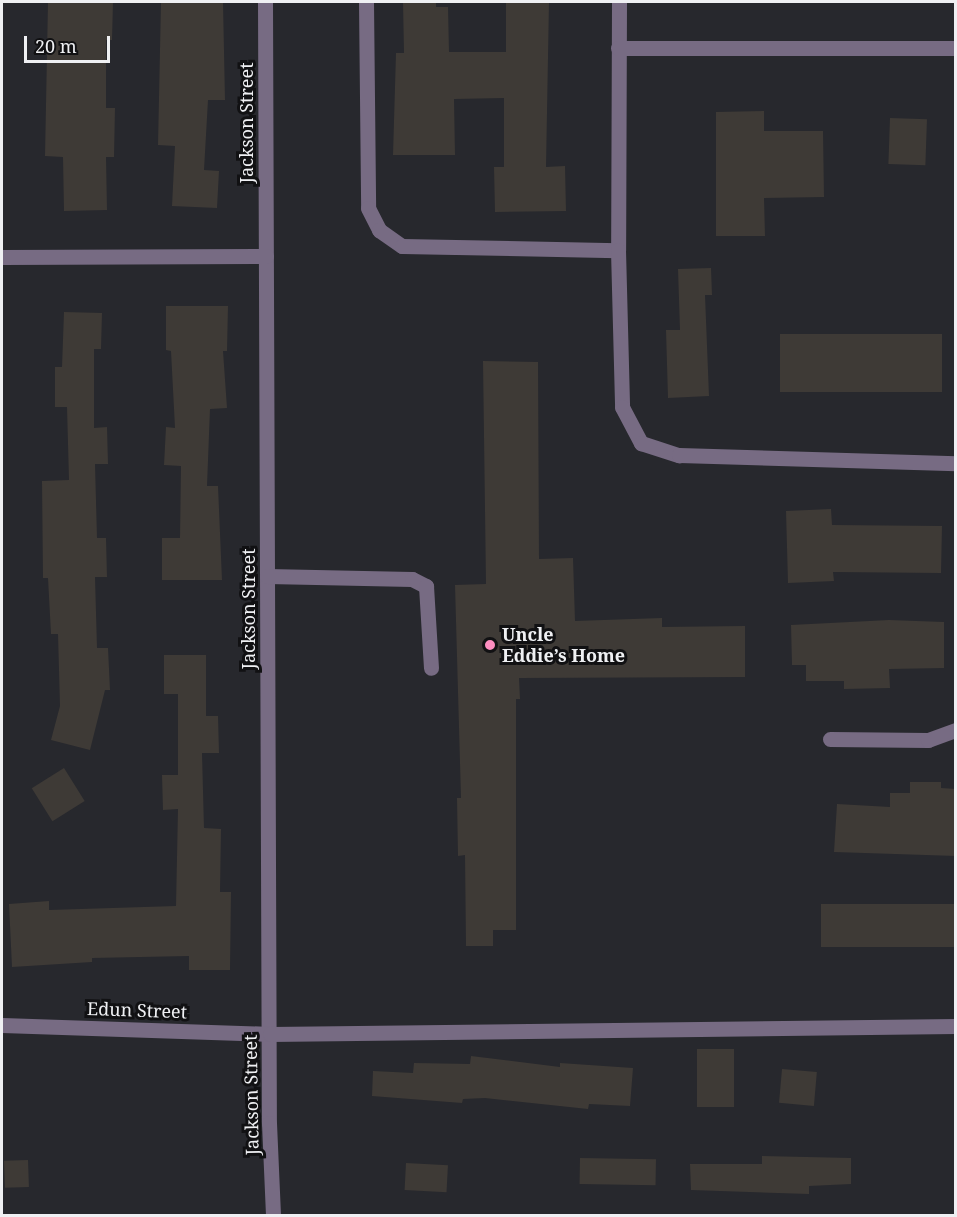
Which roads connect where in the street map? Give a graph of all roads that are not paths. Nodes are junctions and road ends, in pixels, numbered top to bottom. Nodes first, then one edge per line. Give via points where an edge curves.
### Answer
1 (265, 2) edge
2 (366, 2) edge
3 (619, 2) edge
4 (618, 48) junction
5 (956, 48) edge
6 (618, 250) junction
7 (266, 256) junction
8 (2, 257) edge
9 (956, 463) edge
10 (267, 576) junction
11 (430, 668) dead end
12 (956, 730) edge
13 (830, 739) dead end
14 (2, 1025) edge
15 (956, 1026) edge
16 (270, 1034) junction
17 (273, 1209) edge

1 - 7 street, Jackson Street
2 - 6 street via 368,208 379,230 402,246
3 - 4 street
4 - 5 street
4 - 6 street
6 - 9 street via 622,407 641,443 679,455
7 - 8 street
7 - 10 street, Jackson Street
10 - 11 street via 412,579 426,585
10 - 16 street, Jackson Street
12 - 13 street via 928,740
14 - 16 street, Edun Street
15 - 16 street, Edun Street
16 - 17 street, Jackson Street

